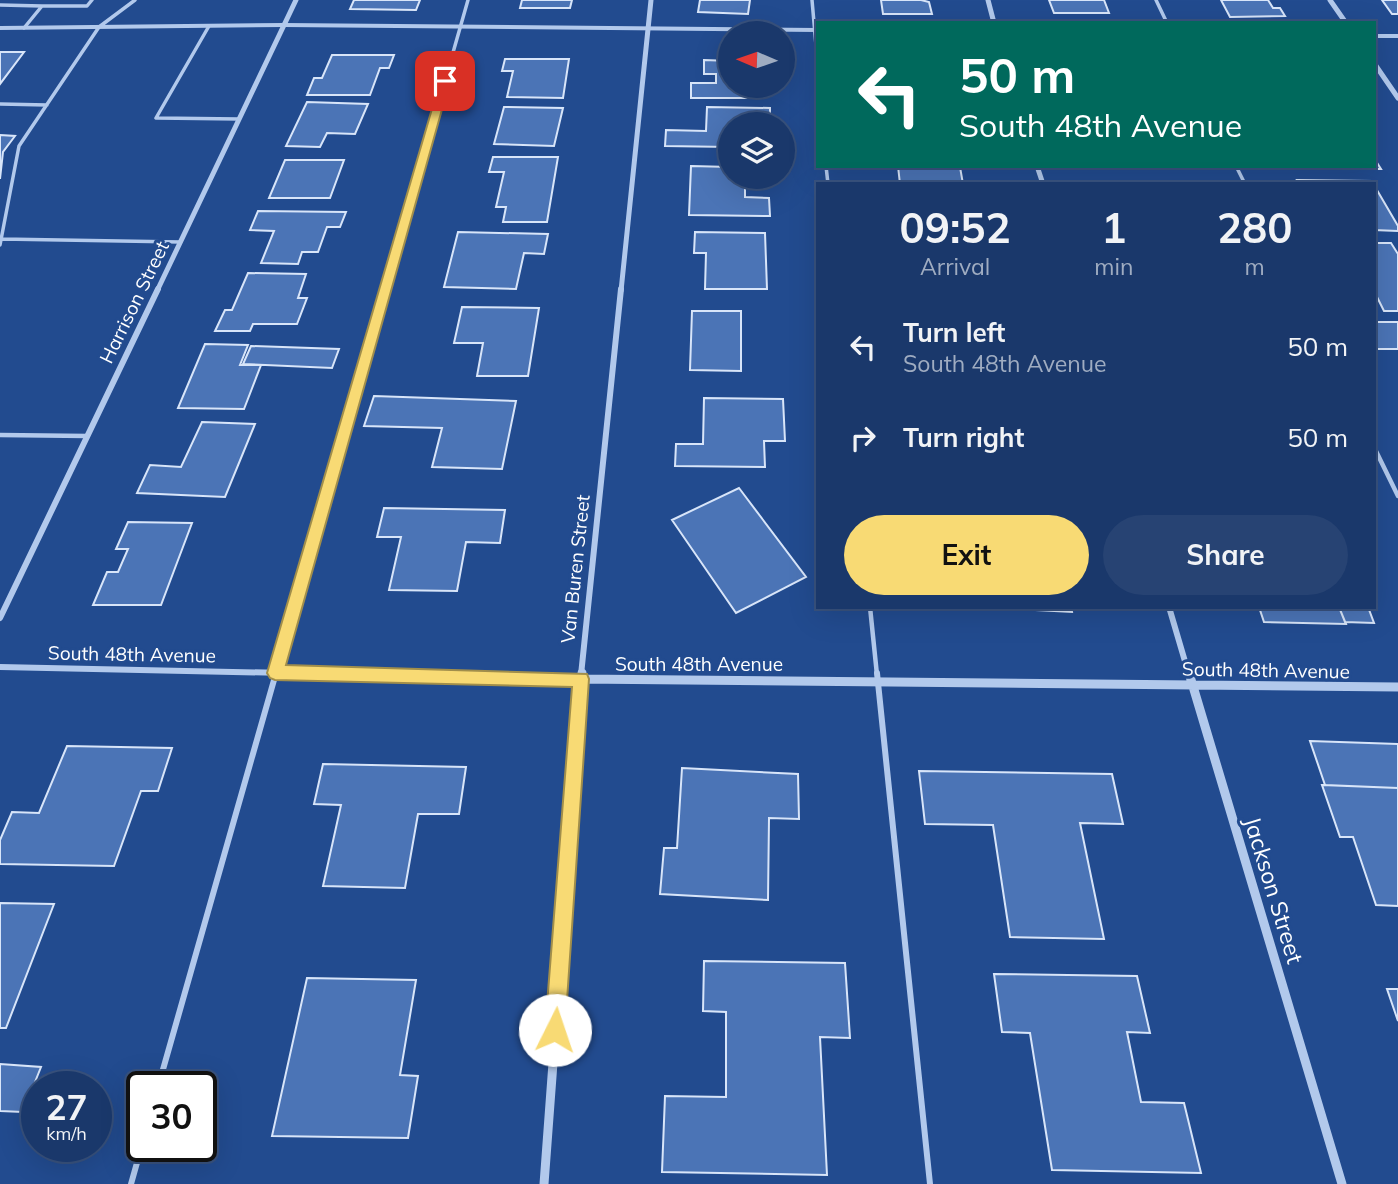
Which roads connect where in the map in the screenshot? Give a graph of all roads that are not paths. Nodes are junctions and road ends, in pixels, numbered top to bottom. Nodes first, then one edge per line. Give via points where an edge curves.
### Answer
1 (18, 0) edge
2 (37, 0) edge
3 (92, 0) edge
4 (135, 0) edge
5 (296, 0) edge
6 (468, 0) edge
7 (651, 0) edge
8 (812, 0) edge
9 (988, 0) edge
10 (1156, 0) edge
11 (1330, 0) edge
12 (0, 2) edge
13 (14, 5) junction
14 (32, 5) junction
15 (42, 5) junction
16 (993, 21) edge
17 (1166, 21) edge
18 (1345, 21) edge
19 (284, 25) junction
20 (209, 26) junction
21 (99, 27) junction
22 (460, 27) junction
23 (0, 28) edge
24 (24, 28) junction
25 (650, 29) junction
26 (816, 30) edge
27 (1376, 36) edge
28 (1398, 36) edge
29 (1376, 66) edge
30 (1398, 98) edge
31 (0, 104) edge
32 (47, 105) junction
33 (239, 119) junction
34 (2, 239) edge
35 (180, 242) junction
36 (0, 245) edge
37 (0, 435) edge
38 (87, 436) junction
39 (1376, 451) edge
40 (1398, 496) edge
41 (870, 609) edge
42 (1170, 609) edge
43 (0, 618) edge
44 (0, 667) edge
45 (275, 673) junction
46 (581, 679) junction
47 (878, 681) junction
48 (1193, 685) junction
49 (1398, 687) edge
50 (163, 1071) edge
51 (137, 1162) edge
52 (131, 1184) edge
53 (544, 1184) edge
54 (930, 1184) edge
55 (1342, 1184) edge

1 - 13 lane
2 - 14 lane
3 - 15 lane via 88,6
4 - 21 lane
5 - 19 street, Harrison Street
6 - 22 lane
7 - 25 street, Van Buren Street
8 - 26 lane
9 - 16 street
10 - 17 lane
11 - 18 street
12 - 13 lane
13 - 14 lane
14 - 15 lane
15 - 24 lane
19 - 20 street
19 - 22 street
19 - 33 street, Harrison Street
20 - 21 street
20 - 33 lane via 156,118
21 - 24 street
21 - 32 lane
22 - 25 street
22 - 45 lane
23 - 24 street
25 - 26 street
25 - 46 street, Van Buren Street
27 - 28 street
29 - 30 street
31 - 32 lane
32 - 34 lane via 19,146
33 - 35 street, Harrison Street
34 - 35 lane
34 - 36 lane
35 - 38 street, Harrison Street
37 - 38 lane
38 - 43 street, Harrison Street
39 - 40 lane
41 - 47 lane
42 - 48 street, Jackson Street
44 - 45 street, South 48th Avenue
45 - 46 street, South 48th Avenue
45 - 50 lane
46 - 47 street, South 48th Avenue
46 - 53 street, Van Buren Street
47 - 48 street, South 48th Avenue
47 - 54 lane
48 - 49 street, South 48th Avenue
48 - 55 street, Jackson Street
51 - 52 lane

